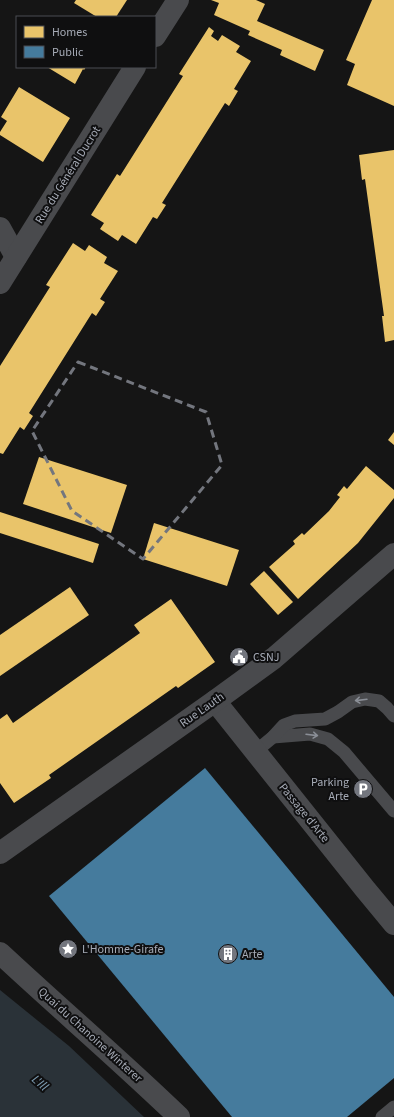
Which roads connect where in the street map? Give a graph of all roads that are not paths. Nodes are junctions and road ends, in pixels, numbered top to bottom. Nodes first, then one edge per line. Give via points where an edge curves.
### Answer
1 (178, 0) edge
2 (156, 34) edge
3 (135, 68) edge
4 (0, 228) edge
5 (16, 257) junction
6 (0, 283) edge
7 (394, 554) edge
8 (215, 701) junction
9 (394, 716) edge
10 (273, 737) junction
11 (255, 752) junction
12 (394, 811) edge
13 (0, 852) edge
14 (394, 924) edge
15 (0, 953) edge
16 (394, 1107) edge
17 (179, 1117) edge
18 (382, 1117) edge

1 - 2 street
3 - 5 street, Rue du Général Ducrot
4 - 5 street
5 - 6 street, Rue du Général Ducrot
7 - 8 street, Rue Lauth via 274,658
8 - 11 street, Passage d'Arte
8 - 13 street, Rue Lauth
9 -> 10 lane via 379,701 365,699 352,702 325,719 295,721 284,725
10 - 11 lane
10 -> 12 lane via 310,734 328,738 344,752
11 - 14 street, Passage d'Arte
15 - 17 street, Quai du Chanoine Winterer
16 - 18 lane

